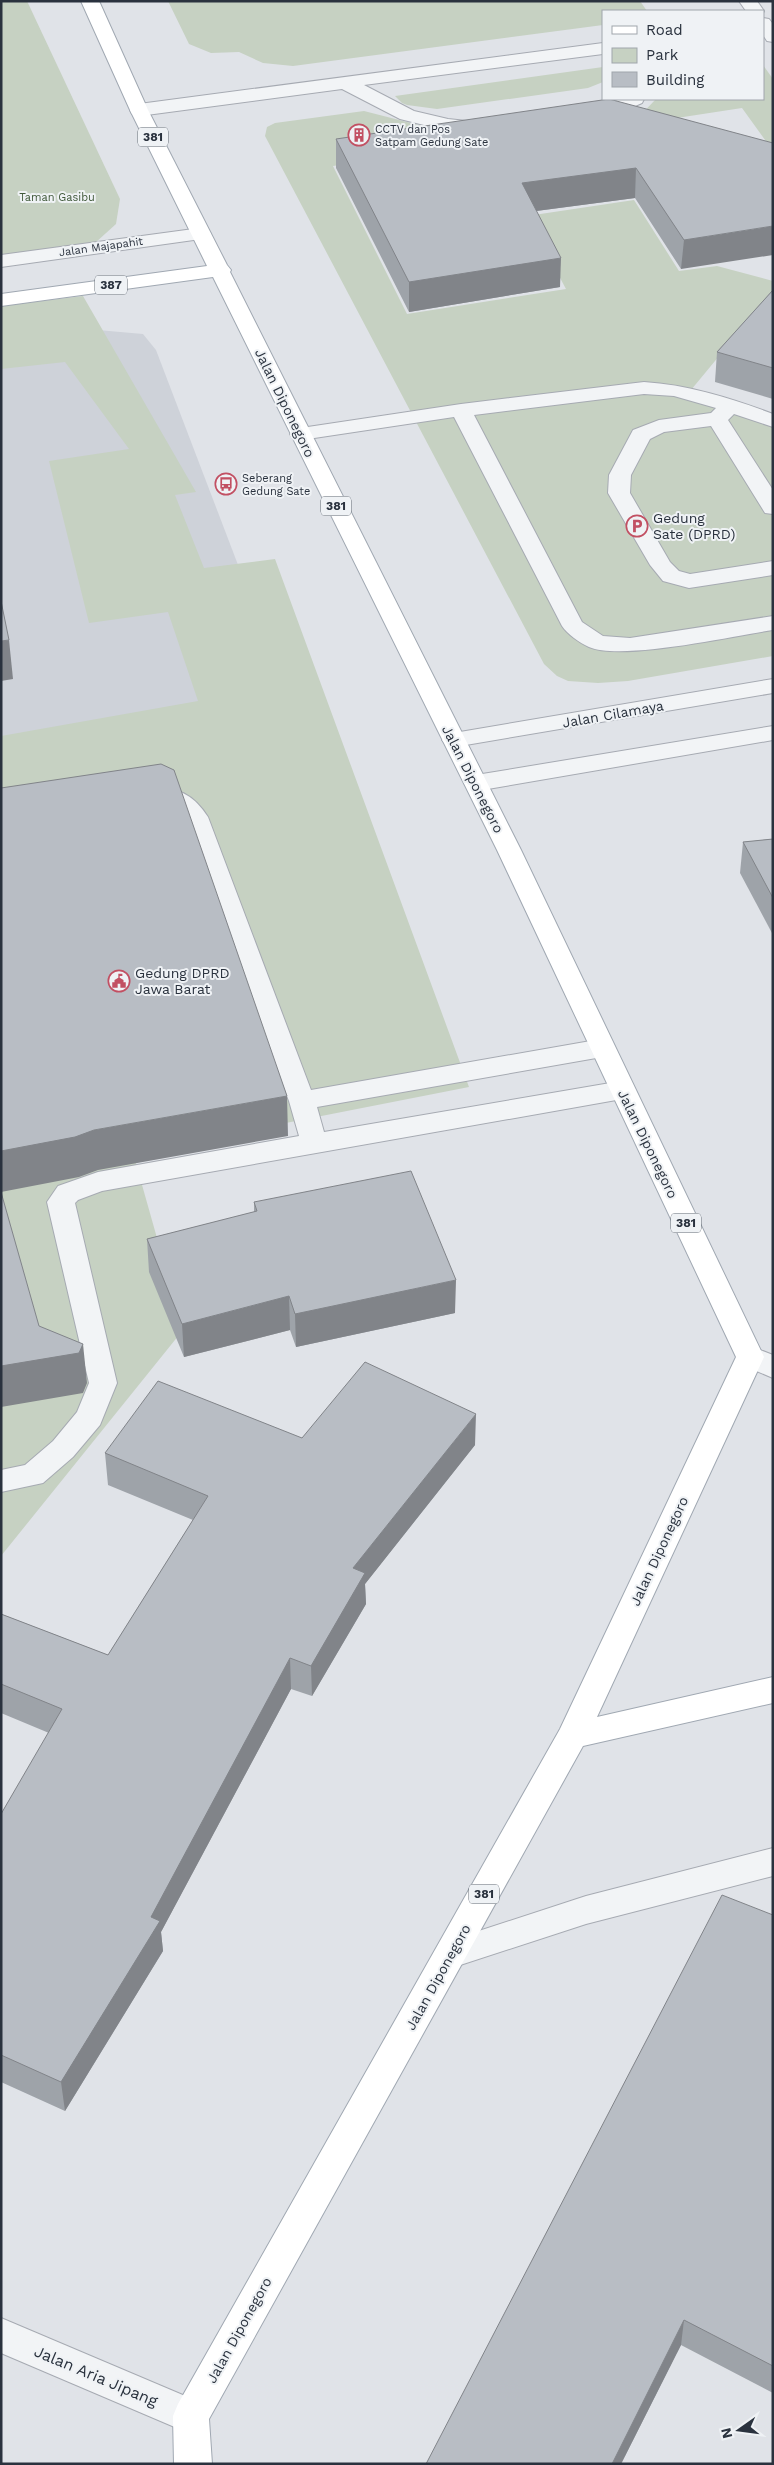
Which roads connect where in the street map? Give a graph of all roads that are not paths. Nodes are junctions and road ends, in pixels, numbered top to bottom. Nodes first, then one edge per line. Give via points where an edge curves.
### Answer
1 (90, 1) edge
2 (602, 48) edge
3 (346, 84) junction
4 (634, 100) edge
5 (139, 110) junction
6 (572, 115) edge
7 (495, 126) edge
8 (201, 234) junction
9 (1, 260) edge
10 (221, 270) junction
11 (1, 300) edge
12 (461, 410) junction
13 (724, 412) junction
14 (773, 421) edge
15 (301, 434) junction
16 (773, 508) edge
17 (773, 568) edge
18 (773, 623) edge
19 (773, 686) edge
20 (773, 733) edge
21 (454, 740) junction
22 (476, 783) junction
23 (128, 800) edge
24 (602, 1048) junction
25 (622, 1090) junction
26 (302, 1101) junction
27 (314, 1143) junction
28 (761, 1362) edge
29 (1, 1481) edge
30 (773, 1690) edge
31 (573, 1735) junction
32 (773, 1862) edge
33 (451, 1954) junction
34 (1, 2335) edge
35 (191, 2416) junction
36 (193, 2464) edge

1 - 5 main road, Jalan Diponegoro / 381
2 - 3 street
3 - 5 street
3 - 7 street via 406,115 448,125
4 - 6 street via 610,110
5 - 8 main road, Jalan Diponegoro / 381
8 - 9 street, Jalan Majapahit
8 - 10 main road, Jalan Diponegoro / 381
10 - 11 main road, 387
10 - 15 main road, Jalan Diponegoro / 381
12 - 13 street via 644,388 675,390
12 - 15 street
12 - 18 street via 573,626 597,642 630,645
13 - 14 street
13 - 16 street
13 - 17 street via 659,426 641,435 620,475 619,492 660,566 671,576 689,581
15 - 21 main road, Jalan Diponegoro / 381
19 - 21 street, Jalan Cilamaya
20 - 22 street
21 - 22 main road, Jalan Diponegoro / 381
22 - 24 main road, Jalan Diponegoro / 381
23 - 26 street via 167,794 187,803 196,818
24 - 25 main road, Jalan Diponegoro / 381
24 - 26 street
25 - 27 street
25 - 28 main road, Jalan Diponegoro / 381
26 - 27 street
27 - 29 street via 98,1182 68,1193 61,1202 103,1383 90,1417 62,1449 33,1475
28 - 31 main road, Jalan Diponegoro / 381
30 - 31 main road
31 - 33 main road, Jalan Diponegoro / 381
32 - 33 street via 586,1910
33 - 35 main road, Jalan Diponegoro / 381
34 - 35 street, Jalan Aria Jipang
35 - 36 main road

